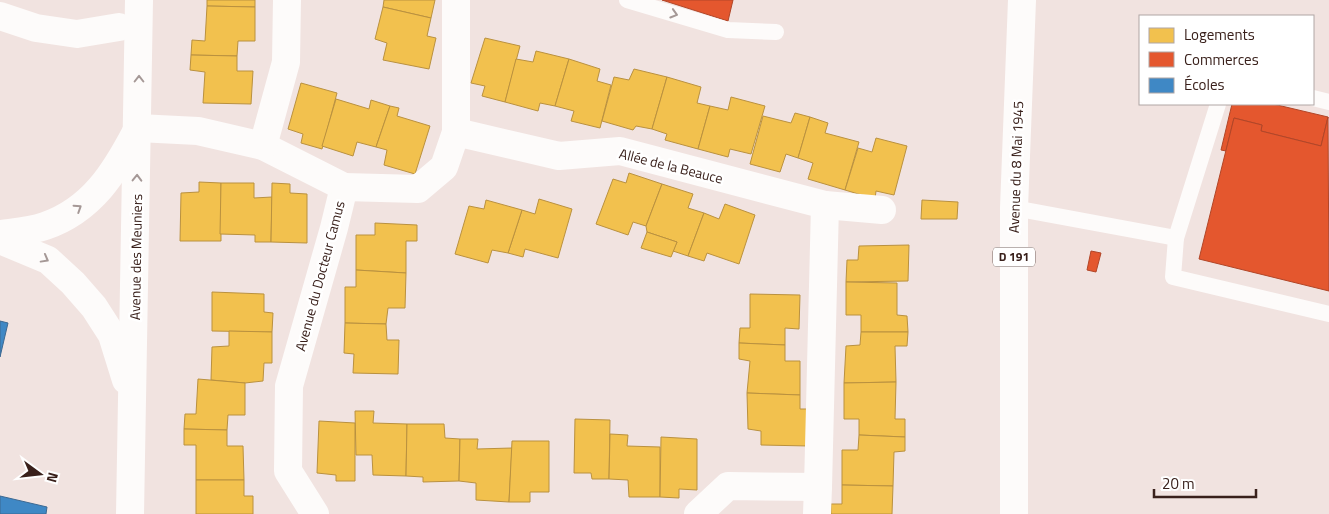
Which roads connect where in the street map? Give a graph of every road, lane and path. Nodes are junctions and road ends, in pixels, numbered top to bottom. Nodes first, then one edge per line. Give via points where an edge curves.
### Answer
1 (139, 0) edge
2 (287, 0) edge
3 (456, 0) edge
4 (627, 0) edge
5 (1022, 0) edge
6 (0, 16) edge
7 (119, 27) dead end
8 (776, 32) dead end
9 (1314, 98) edge
10 (1329, 102) edge
11 (1218, 105) edge
12 (138, 128) junction
13 (456, 132) junction
14 (263, 146) junction
15 (344, 187) junction
16 (825, 206) junction
17 (1014, 208) junction
18 (882, 210) dead end
19 (0, 234) edge
20 (1176, 238) junction
21 (0, 240) edge
22 (1329, 314) edge
23 (133, 402) junction
24 (818, 487) junction
25 (130, 514) edge
26 (315, 514) edge
27 (698, 514) edge
28 (817, 514) edge
29 (1014, 514) edge

12 -> 1 street, Avenue des Meuniers
2 - 14 street via 286,62
3 - 13 street
4 -> 8 lane via 728,30
5 - 17 street, Avenue du 8 Mai 1945 / D 191
6 - 7 street via 36,28 77,34
9 - 10 lane
11 - 20 lane
12 - 14 street, Avenue du Docteur Camus via 198,131
19 -> 12 street via 45,226 82,208 121,160
23 -> 12 street, Avenue des Meuniers
13 - 15 street via 444,167 418,189
13 - 16 street, Allée de la Beauce via 559,156 620,151
14 - 15 street, Avenue du Docteur Camus
15 - 26 street, Avenue du Docteur Camus via 289,386 288,471
16 - 18 street, Allée de la Beauce
16 - 24 street
17 - 20 lane
17 - 29 street, Avenue du 8 Mai 1945 / D 191
20 - 22 lane via 1173,277
21 -> 23 street via 48,260 94,306 112,335
23 - 25 street, Avenue des Meuniers
24 - 27 street via 728,486
24 - 28 street

